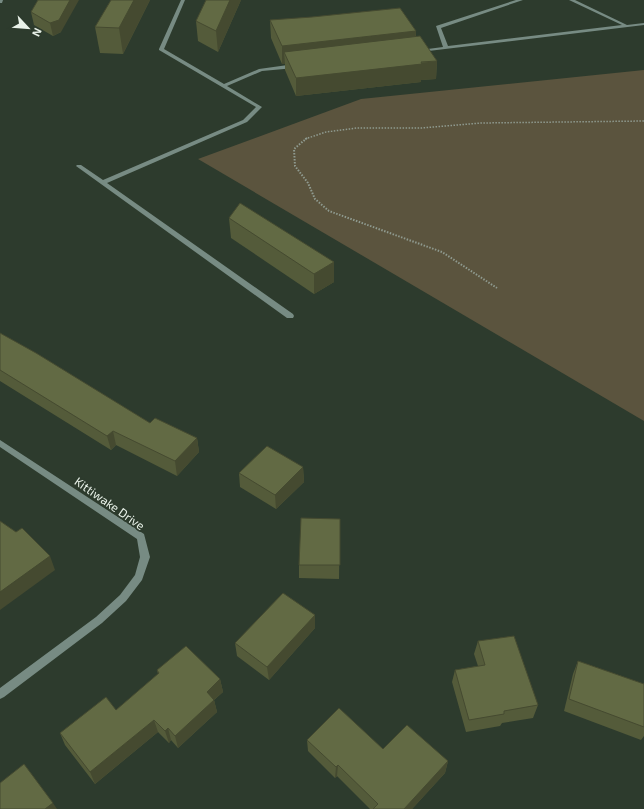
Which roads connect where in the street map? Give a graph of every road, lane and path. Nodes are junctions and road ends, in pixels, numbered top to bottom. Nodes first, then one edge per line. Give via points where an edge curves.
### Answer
1 (183, 0) edge
2 (521, 0) edge
3 (571, 0) edge
4 (644, 24) edge
5 (626, 26) junction
6 (446, 48) junction
7 (415, 51) edge
8 (300, 65) edge
9 (223, 86) junction
10 (644, 121) edge
11 (79, 166) dead end
12 (102, 183) junction
13 (497, 288) dead end
14 (290, 316) dead end
15 (0, 443) edge
16 (0, 694) edge

1 - 9 street via 161,49
2 - 6 street via 438,27
3 - 5 street
4 - 5 street
5 - 6 street
6 - 7 street
8 - 9 street via 261,70
9 - 12 street via 259,107 245,121
10 - 13 path via 357,128 326,132 306,138 294,150 295,166 308,183 315,199 329,211 442,252
11 - 12 street
12 - 14 street
15 - 16 street, Kittiwake Drive via 141,537 145,557 139,577 124,598 99,620

